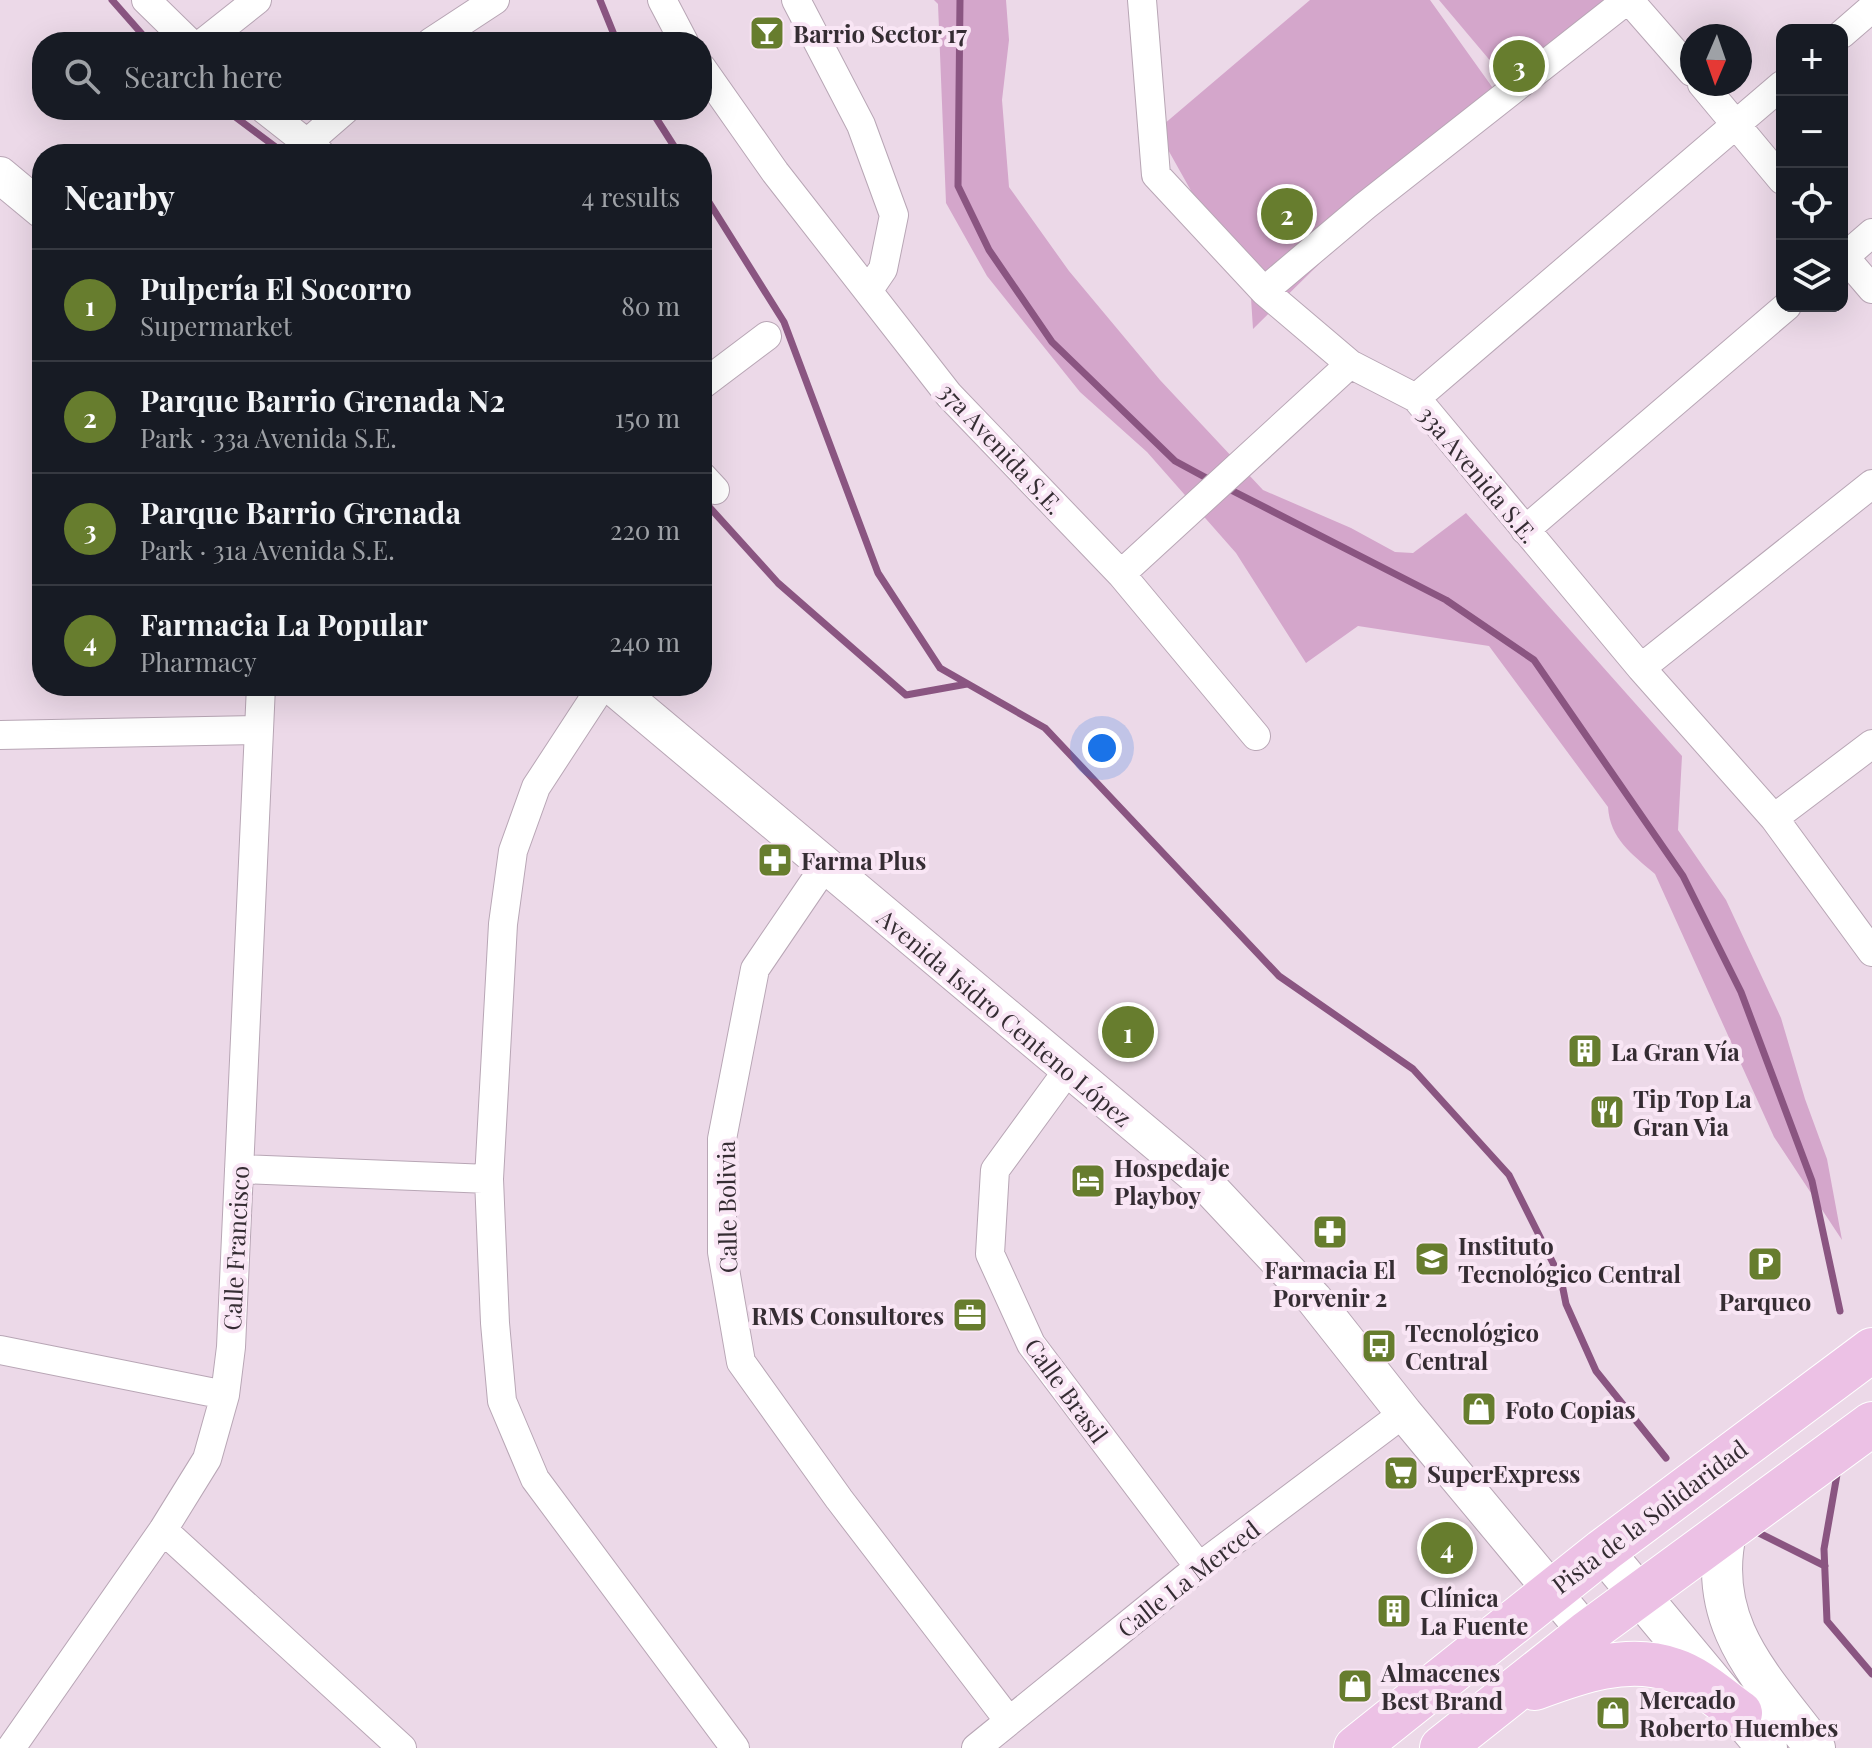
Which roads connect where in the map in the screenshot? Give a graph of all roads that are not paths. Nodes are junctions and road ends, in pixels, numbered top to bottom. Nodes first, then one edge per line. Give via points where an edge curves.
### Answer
1 (146, 0) edge
2 (257, 0) edge
3 (495, 0) edge
4 (662, 0) edge
5 (796, 0) edge
6 (1142, 0) edge
7 (1628, 0) edge
8 (1872, 8) edge
9 (1848, 29) edge
10 (179, 32) edge
11 (217, 32) edge
12 (446, 32) edge
13 (679, 32) edge
14 (1680, 58) edge
15 (712, 82) edge
16 (1776, 90) edge
17 (1712, 96) edge
18 (278, 120) edge
19 (337, 120) edge
20 (1737, 124) junction
21 (309, 144) edge
22 (317, 144) edge
23 (1776, 173) edge
24 (0, 175) edge
25 (32, 202) edge
26 (1872, 233) edge
27 (1848, 253) edge
28 (1848, 263) edge
29 (1872, 289) edge
30 (868, 291) junction
31 (1264, 291) junction
32 (1780, 312) edge
33 (767, 336) dead end
34 (1350, 364) junction
35 (712, 377) edge
36 (1416, 398) junction
37 (1872, 484) edge
38 (1525, 530) junction
39 (1121, 574) junction
40 (1641, 668) junction
41 (260, 696) edge
42 (595, 696) edge
43 (624, 696) edge
44 (258, 730) junction
45 (0, 735) edge
46 (1256, 736) dead end
47 (1872, 744) edge
48 (1774, 818) junction
49 (825, 866) junction
50 (1872, 952) edge
51 (1068, 1070) junction
52 (239, 1169) junction
53 (489, 1179) junction
54 (0, 1350) edge
55 (1872, 1350) edge
56 (225, 1395) junction
57 (1404, 1413) junction
58 (1872, 1424) edge
59 (1727, 1529) junction
60 (163, 1530) junction
61 (1603, 1551) junction
62 (1199, 1567) junction
63 (1552, 1590) junction
64 (1639, 1595) junction
65 (1587, 1633) junction
66 (1496, 1704) junction
67 (1740, 1713) junction
68 (1009, 1721) junction
69 (27, 1742) edge
70 (402, 1748) edge
71 (735, 1748) edge
72 (976, 1748) edge
73 (1356, 1748) edge
74 (1442, 1748) edge
75 (1767, 1748) edge
76 (1815, 1748) edge

1 - 10 street
2 - 11 street
3 - 12 street
4 - 13 street
5 - 30 street via 861,125 894,215 883,269
6 - 31 street, 33a Avenida S.E. via 1156,175
7 - 14 street
7 - 31 street
8 - 9 street
15 - 30 street, 37a Avenida S.E.
16 - 20 street
17 - 20 street
18 - 21 street
19 - 22 street
20 - 23 street
20 - 36 street
24 - 25 street
26 - 27 street
28 - 29 street
30 - 39 street, 37a Avenida S.E. via 949,395
31 - 34 street, 33a Avenida S.E.
32 - 38 street
33 - 35 street
34 - 36 street, 33a Avenida S.E.
34 - 39 street
36 - 38 street, 33a Avenida S.E.
37 - 40 street
38 - 40 street, 33a Avenida S.E.
39 - 46 street, 37a Avenida S.E.
40 - 48 street, 33a Avenida S.E.
41 - 44 street, Calle Francisco
42 - 53 street via 536,787 513,851 503,924
43 - 49 street, Avenida Isidro Centeno López
44 - 45 street
44 - 52 street, Calle Francisco
47 - 48 street
48 - 50 street, 33a Avenida S.E.
49 - 51 street, Avenida Isidro Centeno López
49 - 68 street, Calle Bolivia via 755,969 722,1139 722,1252 741,1362
51 - 57 street, Avenida Isidro Centeno López via 1207,1185 1314,1299
51 - 62 street, Calle Brasil via 995,1170 990,1254 1031,1344
52 - 53 street
52 - 56 street, Calle Francisco
53 - 71 street via 502,1401 535,1479
54 - 56 street
55 - 61 main road, Pista de la Solidaridad
56 - 60 street, Calle Francisco via 207,1459
57 - 62 street, Calle La Merced
57 - 63 street, Avenida Isidro Centeno López
58 - 59 main road
59 - 64 main road
59 - 76 main road via 1720,1578 1734,1632
60 - 69 street, Calle Francisco
60 - 70 street
61 - 63 main road, Pista de la Solidaridad
61 - 64 main road
62 - 68 street, Calle La Merced
63 - 65 street, Avenida Isidro Centeno López
63 - 73 main road, Pista de la Solidaridad
64 - 65 main road
64 - 67 main road
65 - 66 main road
66 - 67 main road via 1582,1671 1635,1663 1687,1676
66 - 74 main road
67 - 75 main road
68 - 72 street, Calle La Merced

